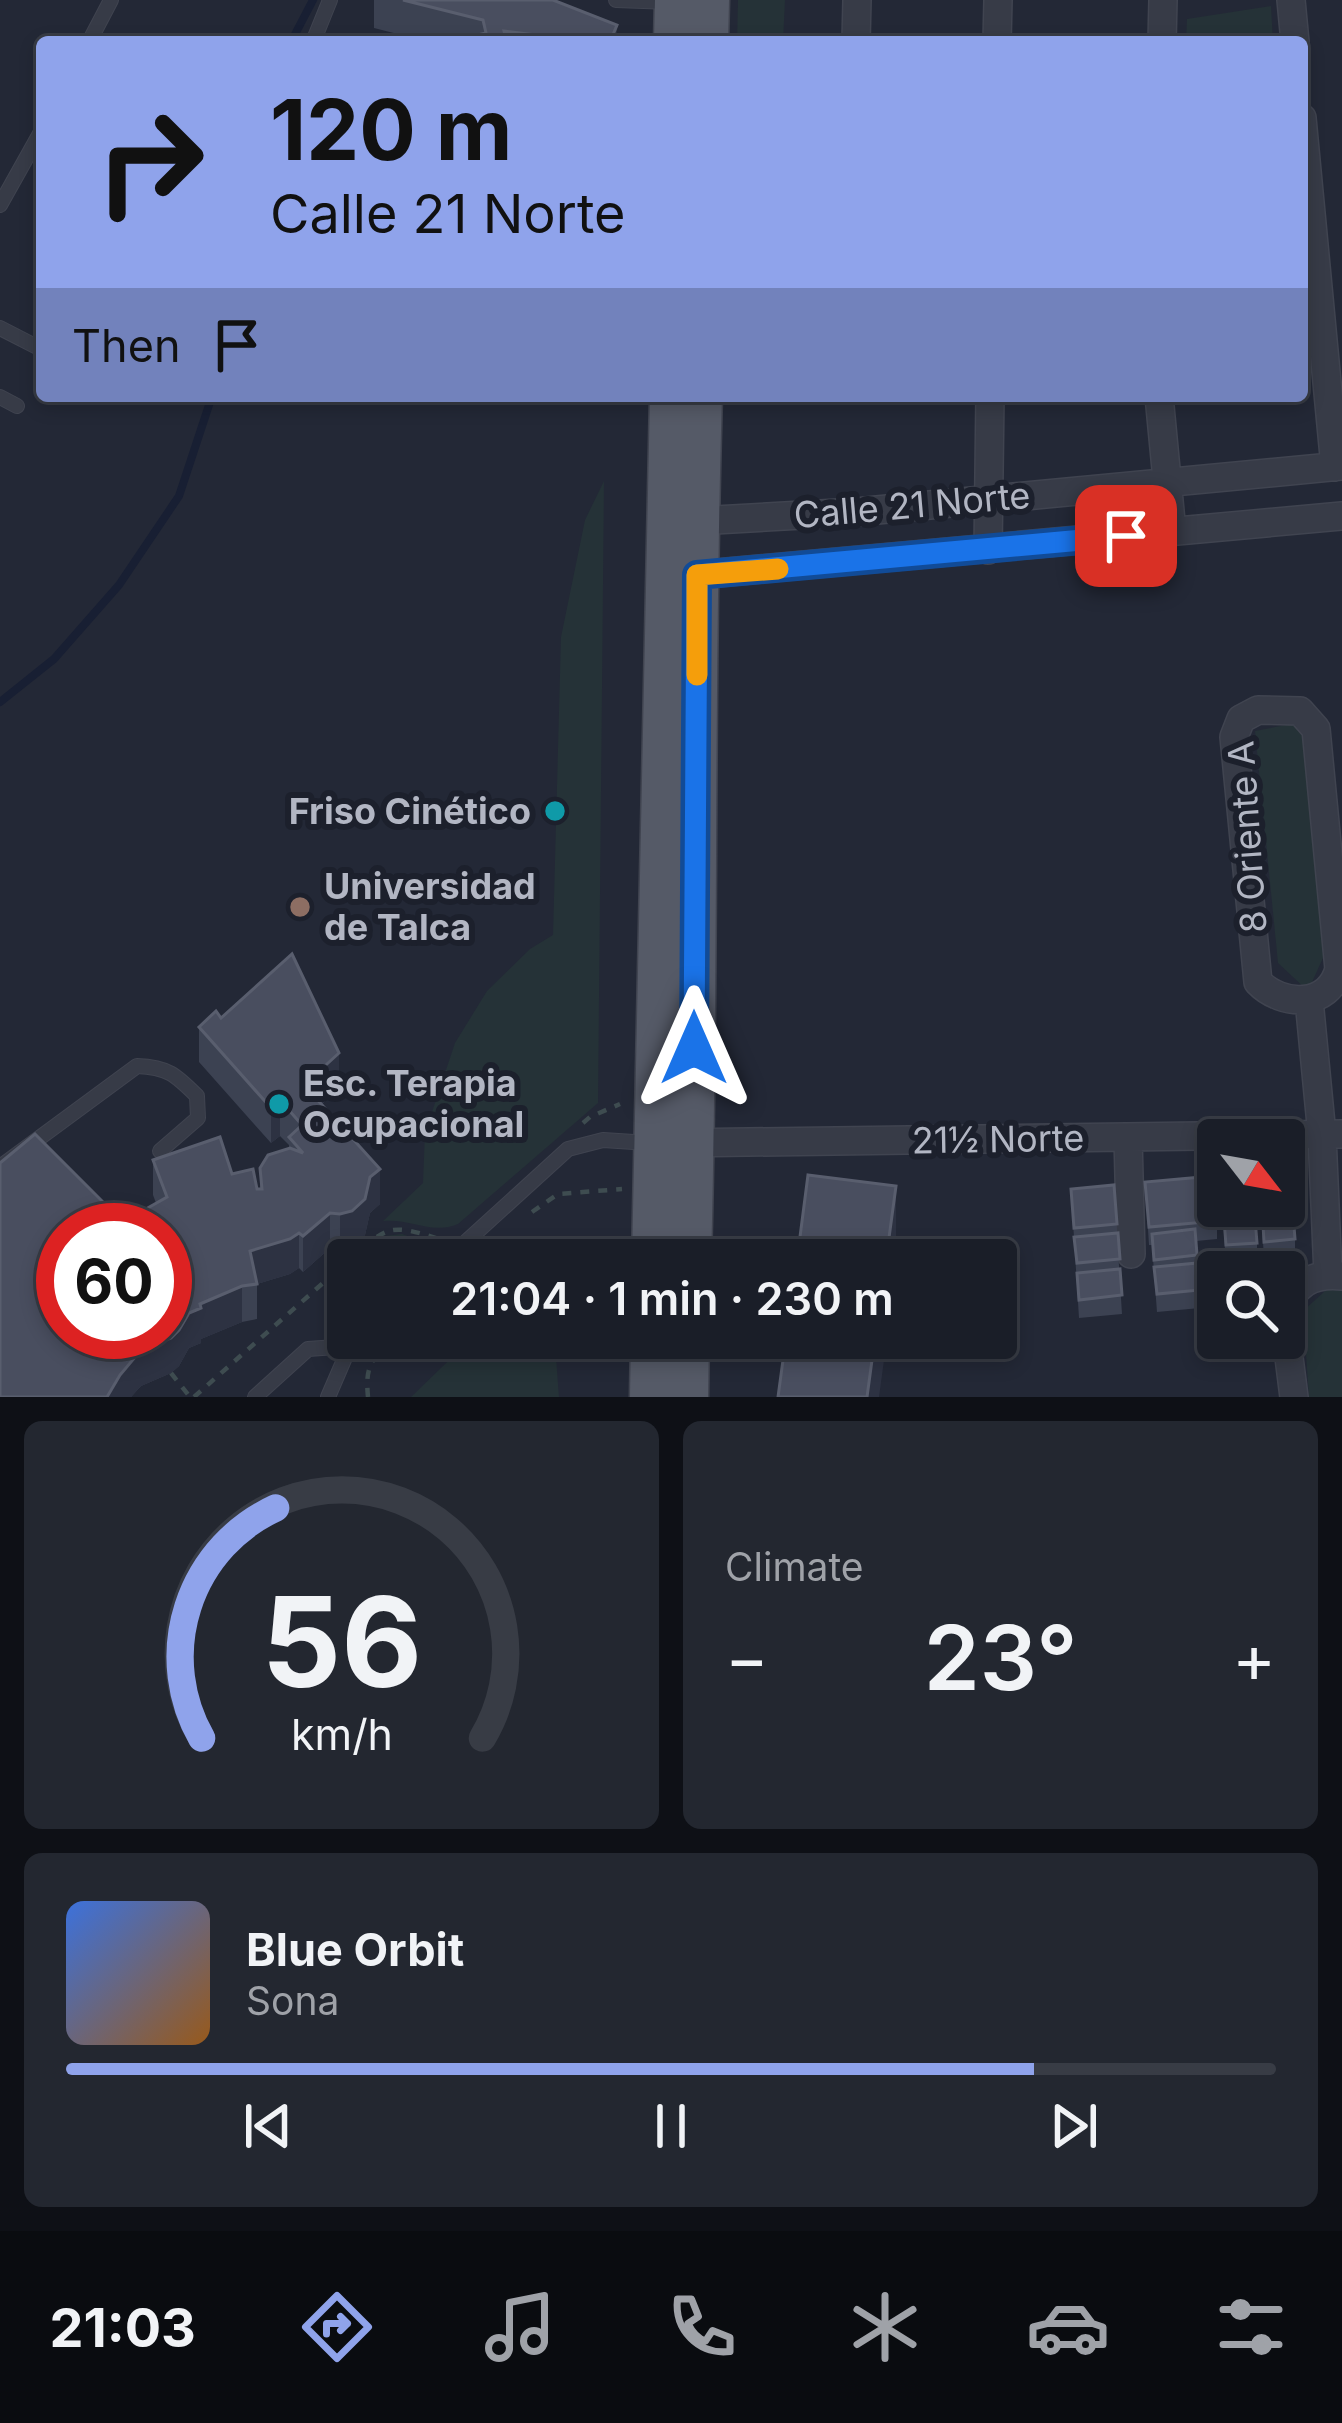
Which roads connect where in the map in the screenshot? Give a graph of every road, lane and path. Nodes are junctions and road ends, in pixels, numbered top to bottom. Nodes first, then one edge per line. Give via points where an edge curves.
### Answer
1 (111, 0) edge
2 (330, 0) edge
3 (616, 0) edge
4 (708, 0) edge
5 (857, 0) edge
6 (998, 0) edge
7 (1163, 0) edge
8 (1291, 0) edge
9 (676, 1) edge
10 (92, 36) edge
11 (315, 36) edge
12 (676, 36) edge
13 (707, 36) edge
14 (856, 36) edge
15 (997, 36) edge
16 (1162, 36) edge
17 (1294, 36) edge
18 (36, 141) edge
19 (1308, 176) edge
20 (0, 206) edge
21 (0, 328) edge
22 (36, 346) edge
23 (0, 397) edge
24 (670, 402) edge
25 (701, 402) edge
26 (990, 402) edge
27 (1160, 402) edge
28 (17, 406) dead end
29 (1338, 466) edge
30 (1168, 482) junction
31 (990, 497) junction
32 (802, 516) junction
33 (1342, 516) edge
34 (697, 521) junction
35 (1172, 532) junction
36 (988, 550) junction
37 (805, 567) junction
38 (682, 576) junction
39 (1310, 1000) junction
40 (1332, 1134) edge
41 (1128, 1137) junction
42 (674, 1143) junction
43 (160, 1151) dead end
44 (0, 1167) edge
45 (632, 1189) dead end
46 (532, 1211) dead end
47 (469, 1239) edge
48 (657, 1239) edge
49 (687, 1239) edge
50 (1131, 1255) dead end
51 (1335, 1275) edge
52 (327, 1279) edge
53 (1305, 1280) edge
54 (327, 1346) edge
55 (347, 1359) edge
56 (373, 1359) edge
57 (652, 1359) edge
58 (687, 1359) edge
59 (1289, 1359) edge
60 (171, 1373) dead end
61 (192, 1397) edge
62 (255, 1397) edge
63 (328, 1397) edge
64 (368, 1397) edge
65 (651, 1397) edge
66 (686, 1397) edge
67 (1294, 1397) edge

1 - 10 lane
2 - 11 lane
3 - 9 lane
4 - 13 main road
5 - 14 street
6 - 15 street
7 - 16 street
8 - 17 street
9 - 12 main road
18 - 20 lane
19 - 29 street
21 - 22 lane
23 - 28 lane
24 - 38 main road
25 - 34 main road
26 - 31 street
27 - 30 street
29 - 30 street, Calle 21 Norte
30 - 31 street, Calle 21 Norte
30 - 35 street
31 - 32 street, Calle 21 Norte
31 - 36 street
32 - 34 street, Calle 21 Norte
32 - 37 street
33 - 35 street, Calle 21 Norte
34 - 38 main road
35 - 36 street, Calle 21 Norte
36 - 37 street, Calle 21 Norte
37 - 38 street, Calle 21 Norte
38 - 42 main road
39 - 39 street, 8 Oriente A via 1325,994 1339,969 1316,729 1300,711 1258,710 1241,718 1234,737 1258,982 1281,999
39 - 40 street
40 - 41 street, 21½ Norte
40 - 51 street
41 - 42 street, 21½ Norte
41 - 50 street
42 - 47 lane via 603,1140 568,1149
42 - 48 main road
42 - 49 main road
43 - 44 lane via 198,1118 196,1096 176,1075 137,1066
45 - 46 path via 558,1194
51 - 53 street
52 - 61 path
54 - 62 lane via 308,1348
55 - 63 lane
56 - 64 path via 365,1372
57 - 65 main road
58 - 66 main road
59 - 67 street
60 - 61 path

